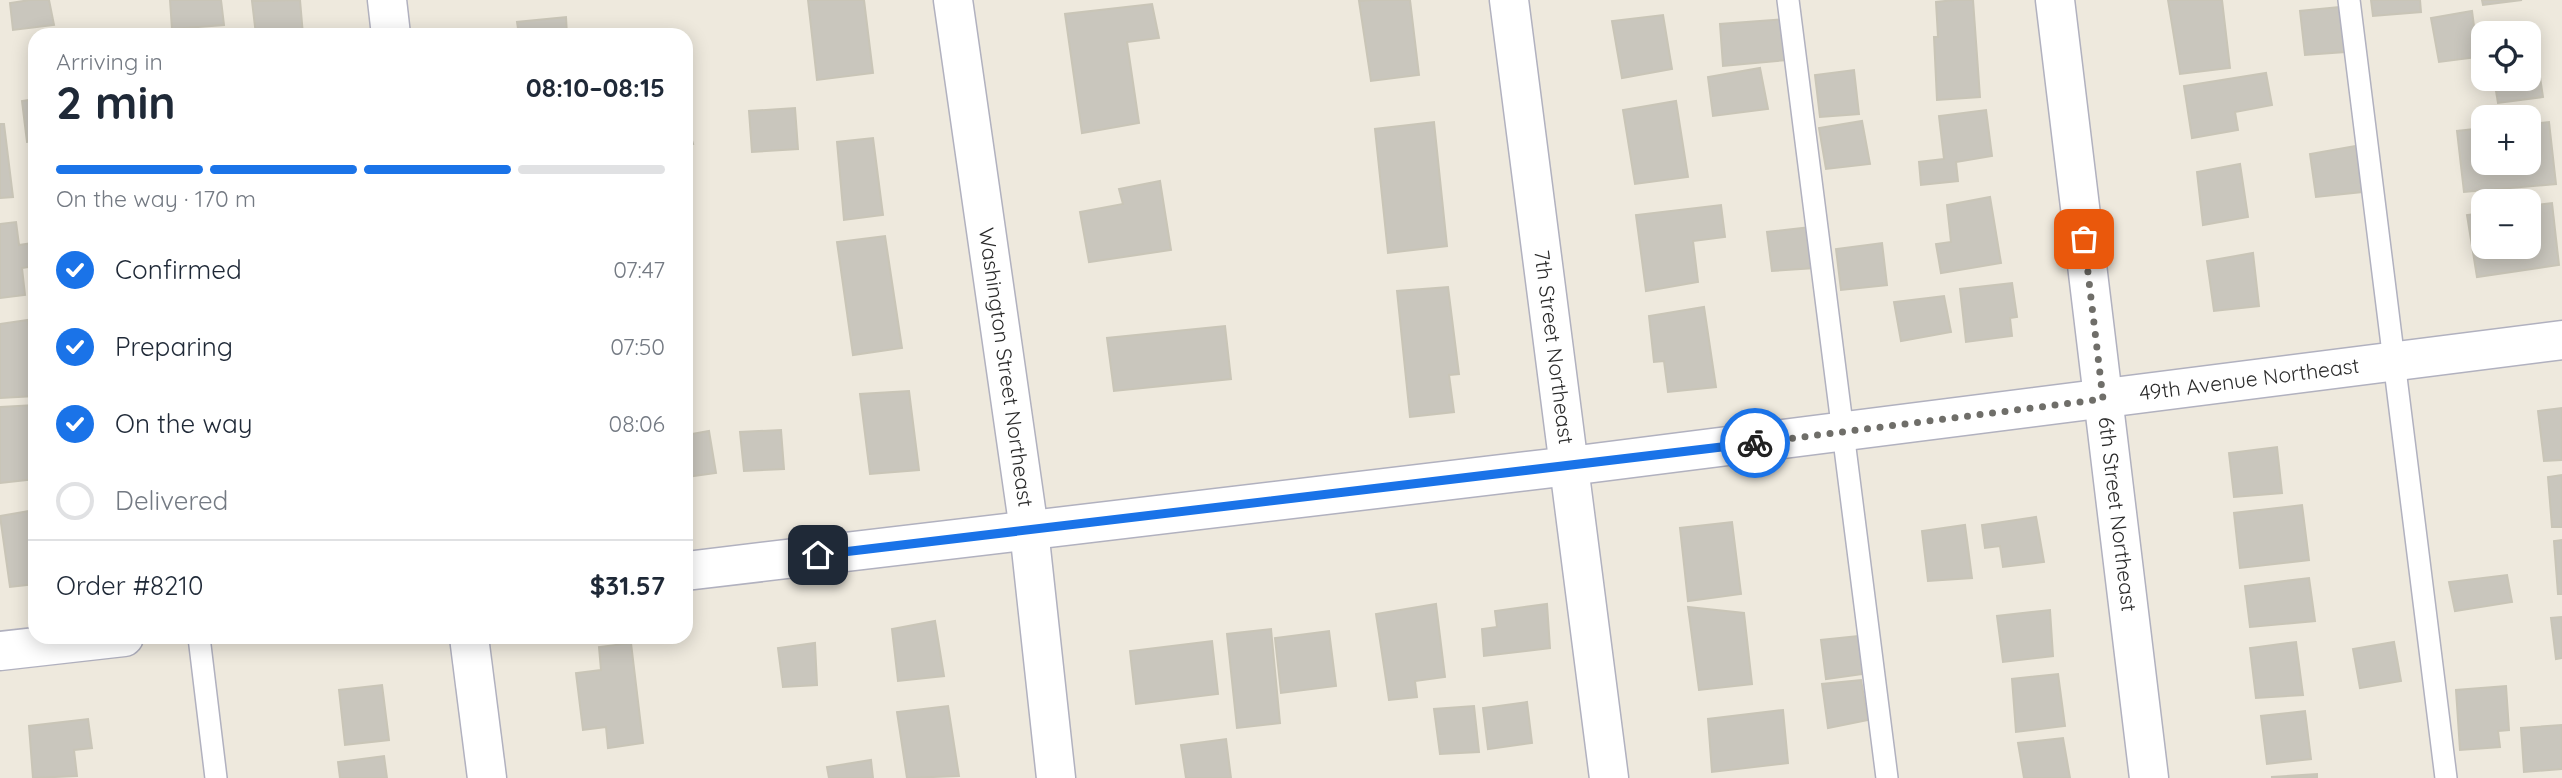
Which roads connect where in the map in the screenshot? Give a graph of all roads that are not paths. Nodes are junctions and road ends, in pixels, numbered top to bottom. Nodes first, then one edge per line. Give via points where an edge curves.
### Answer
1 (387, 0) edge
2 (953, 0) edge
3 (1509, 0) edge
4 (1788, 0) edge
5 (2055, 0) edge
6 (2349, 0) edge
7 (390, 28) edge
8 (2562, 340) edge
9 (2393, 362) junction
10 (2103, 399) junction
11 (1842, 432) junction
12 (1570, 466) junction
13 (1029, 530) junction
14 (693, 570) edge
15 (62, 644) edge
16 (200, 644) edge
17 (470, 644) edge
18 (0, 651) edge
19 (216, 778) edge
20 (487, 778) edge
21 (1056, 778) edge
22 (1609, 778) edge
23 (1887, 778) edge
24 (2149, 778) edge
25 (2446, 778) edge

1 - 7 street
2 - 13 street, Washington Street Northeast
3 - 12 street, 7th Street Northeast
4 - 11 lane
5 - 10 street, 6th Street Northeast
6 - 9 lane
8 - 9 street, 49th Avenue Northeast
9 - 10 street, 49th Avenue Northeast
9 - 25 lane
10 - 11 street, 49th Avenue Northeast
10 - 24 street, 6th Street Northeast
11 - 12 street, 49th Avenue Northeast
11 - 23 lane
12 - 13 street, 49th Avenue Northeast
12 - 22 street, 7th Street Northeast
13 - 14 street, 49th Avenue Northeast
13 - 21 street, Washington Street Northeast
15 - 18 street
16 - 19 lane
17 - 20 street

